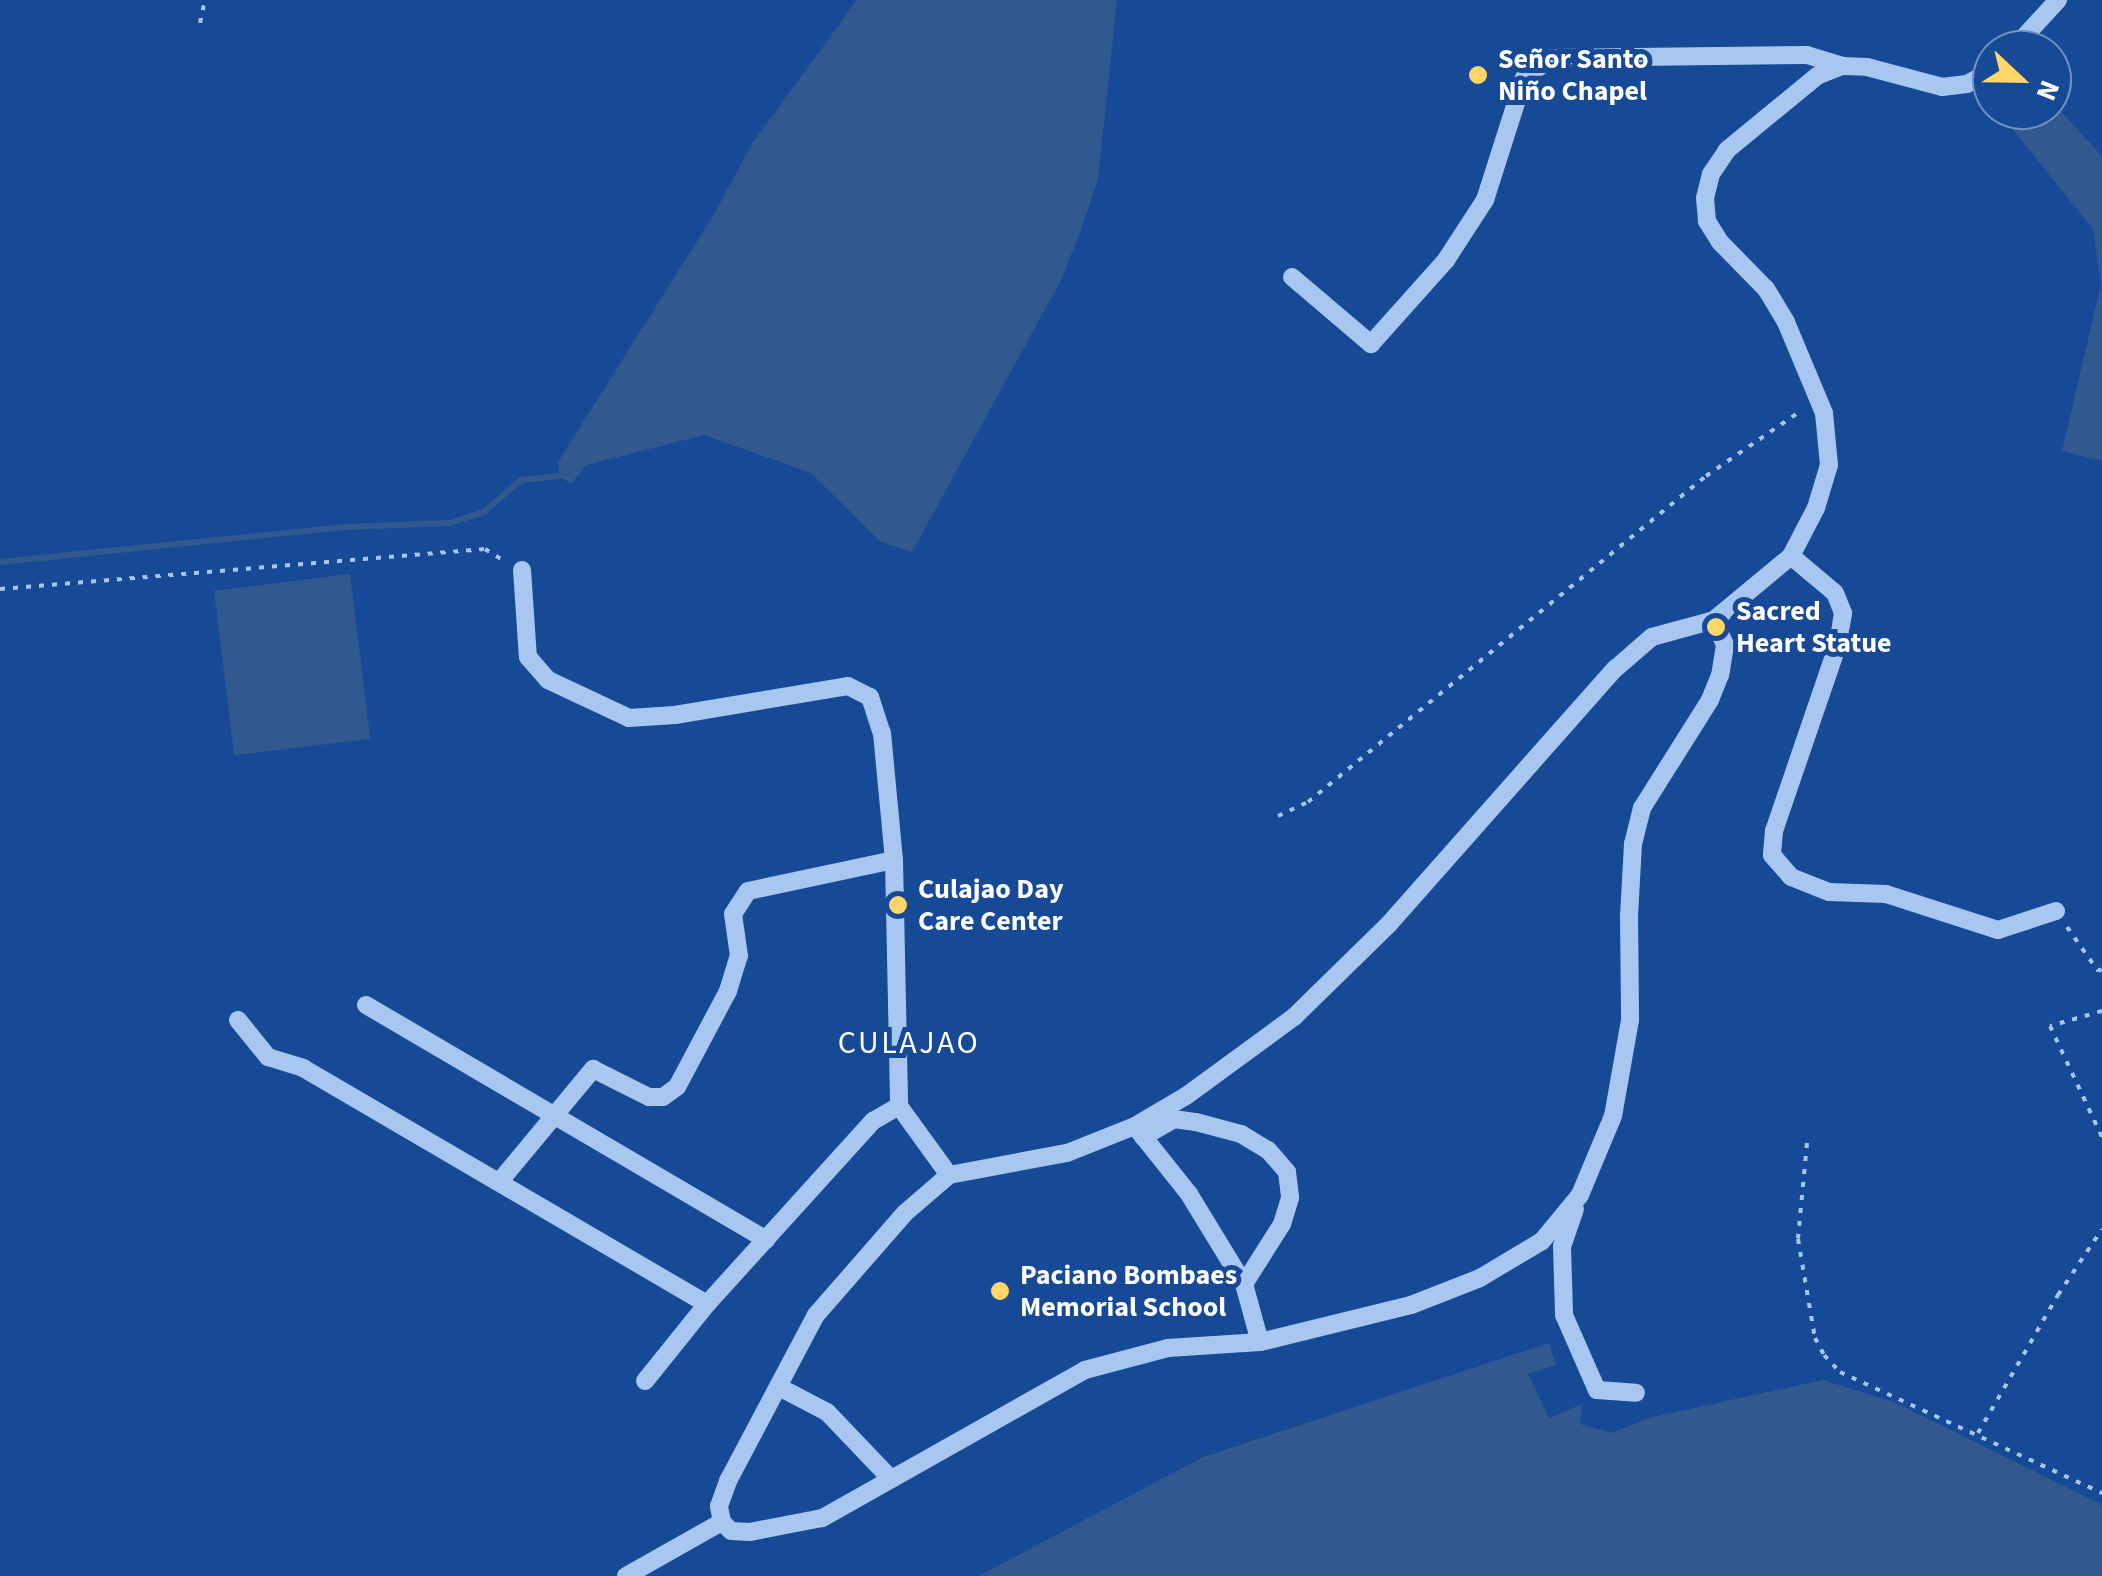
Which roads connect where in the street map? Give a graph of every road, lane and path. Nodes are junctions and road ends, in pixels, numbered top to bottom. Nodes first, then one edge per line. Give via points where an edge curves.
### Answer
1 (206, 0) edge
2 (2058, 0) edge
3 (200, 24) dead end
4 (2030, 30) edge
5 (1842, 66) junction
6 (1972, 81) edge
7 (1292, 277) dead end
8 (1818, 399) junction
9 (1791, 556) junction
10 (522, 570) joint
11 (0, 589) edge
12 (1714, 620) junction
13 (1278, 816) dead end
14 (894, 860) junction
15 (2056, 911) joint
16 (2102, 969) edge
17 (366, 1006) dead end
18 (2102, 1012) edge
19 (238, 1020) dead end
20 (899, 1106) junction
21 (550, 1116) junction
22 (1139, 1131) junction
23 (2102, 1138) edge
24 (1807, 1143) dead end
25 (949, 1175) junction
26 (500, 1182) junction
27 (1580, 1195) junction
28 (2102, 1229) edge
29 (766, 1240) junction
30 (1244, 1284) junction
31 (707, 1304) junction
32 (1260, 1342) junction
33 (645, 1381) dead end
34 (779, 1387) junction
35 (1636, 1393) dead end
36 (1978, 1433) junction
37 (891, 1479) junction
38 (2102, 1493) edge
39 (722, 1522) junction
40 (626, 1576) edge

1 - 3 path
2 - 4 street
5 - 6 street via 1942,87
5 - 7 street via 1807,55 1552,58 1524,78 1486,200 1446,260 1371,344
5 - 8 street via 1818,76 1726,150 1705,198 1707,220 1720,242 1766,289 1786,322
8 - 9 street via 1829,465
8 - 13 path via 1706,476 1308,802
9 - 12 street
9 - 15 street via 1835,593 1843,613 1772,855 1791,877 1829,892 1886,894 1998,930
10 - 11 path via 485,550
10 - 14 street via 528,657 548,680 629,718 848,686 870,697 882,733
12 - 22 street via 1652,637 1614,669 1331,986
12 - 27 street via 1725,645 1715,688 1642,808 1633,844 1630,1020 1622,1079
14 - 20 street
14 - 21 street via 748,891 733,914 739,956 728,991 677,1087 649,1097 593,1069
15 - 16 path
17 - 21 street
18 - 23 path via 2050,1026
19 - 26 street via 268,1057 304,1068
20 - 25 street
20 - 29 street via 873,1121
21 - 26 street
21 - 29 street
22 - 25 street via 1067,1153
22 - 30 street
22 - 30 street via 1174,1119 1241,1134 1287,1172 1290,1198 1282,1224
24 - 36 path via 1798,1239 1815,1338 1824,1355 1840,1372
25 - 34 street via 905,1214 816,1316
26 - 31 street
27 - 32 street via 1542,1240 1451,1292
27 - 35 street via 1562,1246 1564,1315 1596,1390
28 - 36 path
29 - 31 street
30 - 32 street
31 - 33 street
32 - 37 street via 1168,1348 1085,1370
34 - 37 street via 827,1412
34 - 39 street via 728,1481 719,1506
36 - 38 path
37 - 39 street via 822,1518 750,1532 731,1531
39 - 40 street

